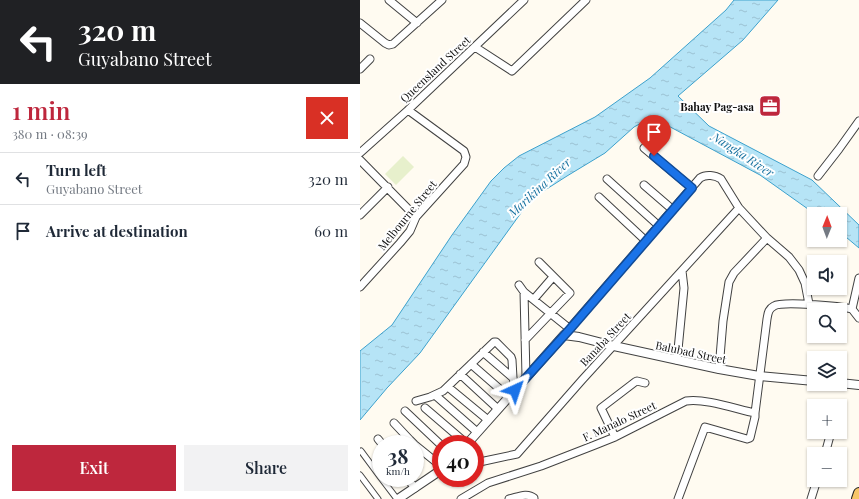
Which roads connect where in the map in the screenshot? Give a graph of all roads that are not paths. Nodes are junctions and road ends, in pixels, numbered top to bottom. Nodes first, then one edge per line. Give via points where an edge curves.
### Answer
1 (389, 0) edge
2 (442, 0) edge
3 (524, 0) edge
4 (586, 0) edge
5 (360, 23) edge
6 (417, 23) junction
7 (475, 47) junction
8 (370, 59) dead end
9 (360, 69) edge
10 (408, 110) junction
11 (859, 121) edge
12 (644, 148) dead end
13 (360, 153) edge
14 (360, 160) edge
15 (818, 176) dead end
16 (607, 179) dead end
17 (644, 185) dead end
18 (388, 188) junction
19 (692, 188) junction
20 (599, 197) dead end
21 (739, 208) junction
22 (673, 210) junction
23 (360, 215) edge
24 (416, 217) junction
25 (659, 226) junction
26 (767, 238) junction
27 (646, 241) junction
28 (539, 262) dead end
29 (682, 271) junction
30 (553, 277) junction
31 (859, 278) edge
32 (519, 285) dead end
33 (360, 287) edge
34 (524, 292) junction
35 (534, 299) junction
36 (809, 303) edge
37 (807, 304) edge
38 (847, 307) edge
39 (852, 309) junction
40 (551, 313) junction
41 (859, 318) edge
42 (567, 332) junction
43 (525, 340) junction
44 (614, 346) junction
45 (483, 352) junction
46 (677, 360) junction
47 (471, 364) junction
48 (719, 369) junction
49 (460, 374) junction
50 (759, 376) junction
51 (526, 377) junction
52 (513, 378) junction
53 (807, 380) edge
54 (644, 383) dead end
55 (847, 384) edge
56 (859, 385) edge
57 (448, 387) junction
58 (515, 390) junction
59 (435, 395) junction
60 (509, 397) junction
61 (416, 401) dead end
62 (425, 408) dead end
63 (498, 409) junction
64 (405, 411) dead end
65 (755, 414) junction
66 (488, 420) junction
67 (394, 423) dead end
68 (477, 432) junction
69 (405, 435) edge
70 (456, 435) edge
71 (474, 435) edge
72 (432, 436) edge
73 (615, 437) junction
74 (361, 450) edge
75 (424, 452) edge
76 (432, 458) edge
77 (484, 461) edge
78 (372, 465) edge
79 (360, 475) edge
80 (432, 476) edge
81 (388, 487) edge
82 (814, 487) edge
83 (415, 488) joint
84 (859, 493) edge
85 (534, 498) edge
86 (378, 499) edge
87 (398, 499) edge
88 (461, 499) edge
89 (510, 499) edge
90 (678, 499) edge
91 (811, 499) edge
92 (857, 499) edge

1 - 6 street
2 - 6 street
3 - 7 street, Queensland Street
4 - 7 street via 512,71
5 - 6 street via 389,45
7 - 10 street, Queensland Street
8 - 9 street
10 - 13 street, Queensland Street
10 - 24 street, Melbourne Street via 464,151 466,157 464,164
11 - 15 street
12 - 19 street
14 - 18 street
16 - 25 street
17 - 22 street
18 - 23 street
18 - 24 street
19 - 21 street via 703,176 717,177 721,179
19 - 22 street
20 - 27 street
21 - 26 street
21 - 29 street, Banaba Street
22 - 25 street
24 - 33 street, Melbourne Street via 410,231
25 - 27 street
26 - 36 street via 799,270 805,283
26 - 48 street via 734,273 729,282
27 - 42 street
28 - 30 street
29 - 44 street, Banaba Street
29 - 46 street via 684,288
30 - 35 street
30 - 40 street via 570,294
31 - 39 street
32 - 34 street
34 - 35 street
34 - 43 street
35 - 40 street
37 - 50 street via 780,304 770,309
38 - 39 street
39 - 41 street
40 - 42 street
40 - 43 street
42 - 44 street, Balubad Street
42 - 51 street
43 - 51 street
44 - 46 street, Balubad Street
44 - 77 street, Banaba Street via 517,454
45 - 47 street
45 - 52 street
45 - 52 street via 496,342 511,357
46 - 48 street, Balubad Street
47 - 49 street
47 - 60 street
48 - 50 street, Balubad Street
49 - 57 street
49 - 63 street
50 - 53 street, Balubad Street
50 - 65 street
51 - 58 street
52 - 58 street
54 - 73 street via 635,382 601,408
55 - 56 street
57 - 59 street
57 - 66 street
58 - 60 street
59 - 61 street
59 - 68 street
60 - 63 street
62 - 70 street
63 - 66 street
64 - 72 street
65 - 73 street, F. Manalo Street via 694,400 686,401
65 - 90 street via 749,439 705,427
66 - 68 street
67 - 69 street
68 - 71 street
73 - 88 street, F. Manalo Street via 566,457 488,483
74 - 78 street
75 - 76 street
79 - 86 street
80 - 83 street
81 - 87 street
82 - 91 street
83 - 87 street
84 - 92 main road
85 - 89 street via 522,495

